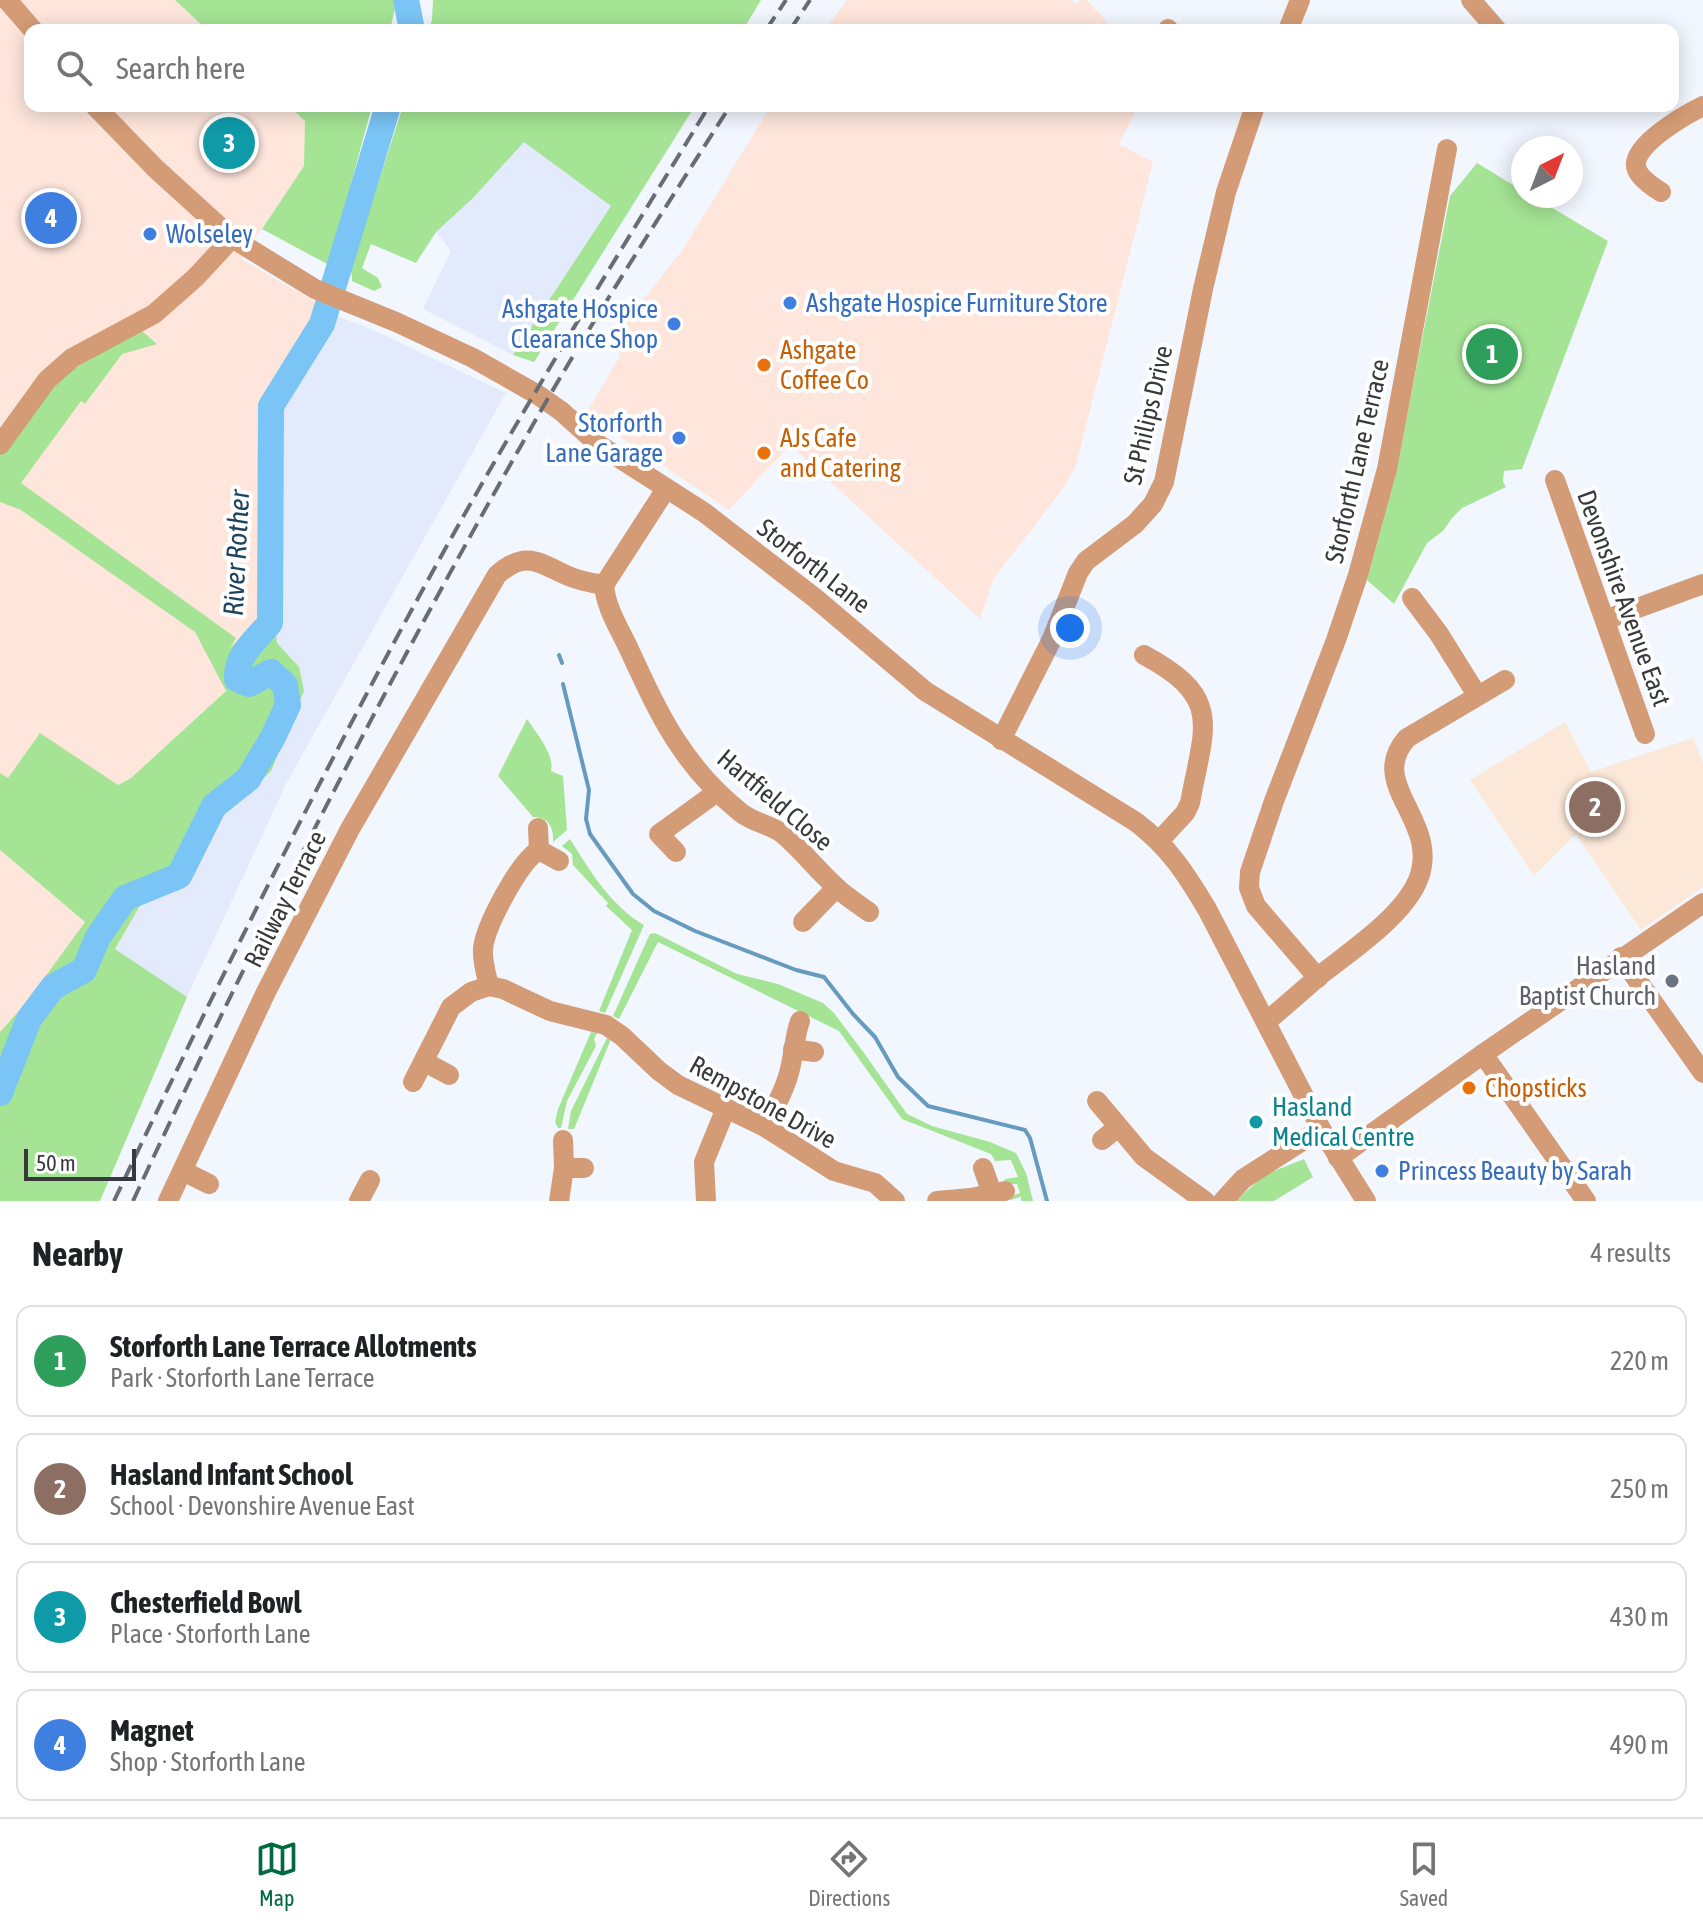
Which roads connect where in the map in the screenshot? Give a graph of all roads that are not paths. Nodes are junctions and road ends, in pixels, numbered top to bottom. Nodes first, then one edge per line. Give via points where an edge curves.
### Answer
1 (7, 0) edge
2 (1300, 0) edge
3 (1471, 0) edge
4 (28, 24) edge
5 (1290, 24) edge
6 (1492, 24) edge
7 (1703, 106) edge
8 (101, 112) edge
9 (1252, 112) edge
10 (1450, 163) dead end
11 (1661, 192) dead end
12 (232, 238) junction
13 (0, 445) edge
14 (1555, 480) dead end
15 (666, 489) junction
16 (1703, 584) edge
17 (604, 585) junction
18 (1412, 598) dead end
19 (1605, 620) junction
20 (1144, 655) dead end
21 (1505, 680) dead end
22 (1477, 695) junction
23 (1645, 734) dead end
24 (1001, 740) junction
25 (717, 792) junction
26 (538, 828) dead end
27 (1160, 840) junction
28 (539, 850) junction
29 (676, 852) dead end
30 (559, 861) dead end
31 (1250, 872) junction
32 (836, 888) junction
33 (1233, 892) dead end
34 (1703, 903) edge
35 (869, 912) dead end
36 (803, 922) dead end
37 (1621, 957) junction
38 (1318, 978) junction
39 (489, 986) junction
40 (800, 1021) dead end
41 (1267, 1021) junction
42 (793, 1049) junction
43 (814, 1052) dead end
44 (1483, 1054) junction
45 (425, 1062) junction
46 (1703, 1073) edge
47 (449, 1075) dead end
48 (413, 1082) dead end
49 (1097, 1101) dead end
50 (726, 1108) junction
51 (765, 1127) junction
52 (1118, 1127) junction
53 (1321, 1129) junction
54 (563, 1140) dead end
55 (1102, 1140) dead end
56 (1338, 1158) junction
57 (983, 1168) dead end
58 (183, 1171) junction
59 (209, 1184) dead end
60 (168, 1201) edge
61 (559, 1201) edge
62 (706, 1201) edge
63 (895, 1201) edge
64 (937, 1201) edge
65 (1205, 1201) edge
66 (1223, 1201) edge
67 (1366, 1201) edge
68 (1586, 1201) edge

1 - 4 street
2 - 5 street
3 - 6 street
7 - 11 street via 1675,119 1636,159 1637,170
8 - 12 street, Storforth Lane
9 - 24 street, St Philips Drive via 1206,275 1164,482 1135,524 1078,573 1052,639
10 - 31 street, Storforth Lane Terrace via 1387,469 1358,575
12 - 13 street via 154,314 72,358 47,380
12 - 15 street, Storforth Lane via 315,289 506,376
14 - 19 street, Devonshire Avenue East
15 - 17 street
15 - 24 street, Storforth Lane via 815,598 925,691
16 - 19 street
17 - 25 street, Hartfield Close via 605,600 648,693 682,753
17 - 58 street, Railway Terrace via 567,576 539,561 508,564 497,575 350,829
18 - 22 street
19 - 23 street, Devonshire Avenue East
20 - 27 street via 1171,660 1200,704 1203,726 1190,803
21 - 22 street
22 - 38 street via 1399,748 1392,773 1419,829 1419,879 1401,907
24 - 27 street, Storforth Lane
25 - 29 street via 659,834
25 - 32 street, Hartfield Close via 752,820 776,828
26 - 28 street
27 - 41 street, Storforth Lane via 1196,889
28 - 30 street
28 - 39 street via 522,865 486,936 483,963
31 - 33 street
31 - 38 street via 1256,906
32 - 35 street, Hartfield Close
32 - 36 street
34 - 37 street
37 - 44 street
37 - 46 street
38 - 41 street
39 - 45 street via 451,1007
39 - 50 street, Rempstone Drive via 550,1011 606,1025 667,1078
40 - 42 street
41 - 53 street, Storforth Lane
42 - 43 street
42 - 51 street via 784,1089
44 - 56 street
44 - 68 street
45 - 47 street
45 - 48 street
49 - 52 street
50 - 51 street, Rempstone Drive
50 - 62 street via 704,1162
51 - 63 street, Rempstone Drive via 834,1171 875,1183
52 - 55 street
52 - 65 street via 1144,1157
53 - 56 street, Storforth Lane
53 - 66 street via 1243,1179
54 - 61 street via 574,1168
56 - 67 street, Storforth Lane
57 - 64 street via 998,1192
58 - 59 street
58 - 60 street, Railway Terrace

